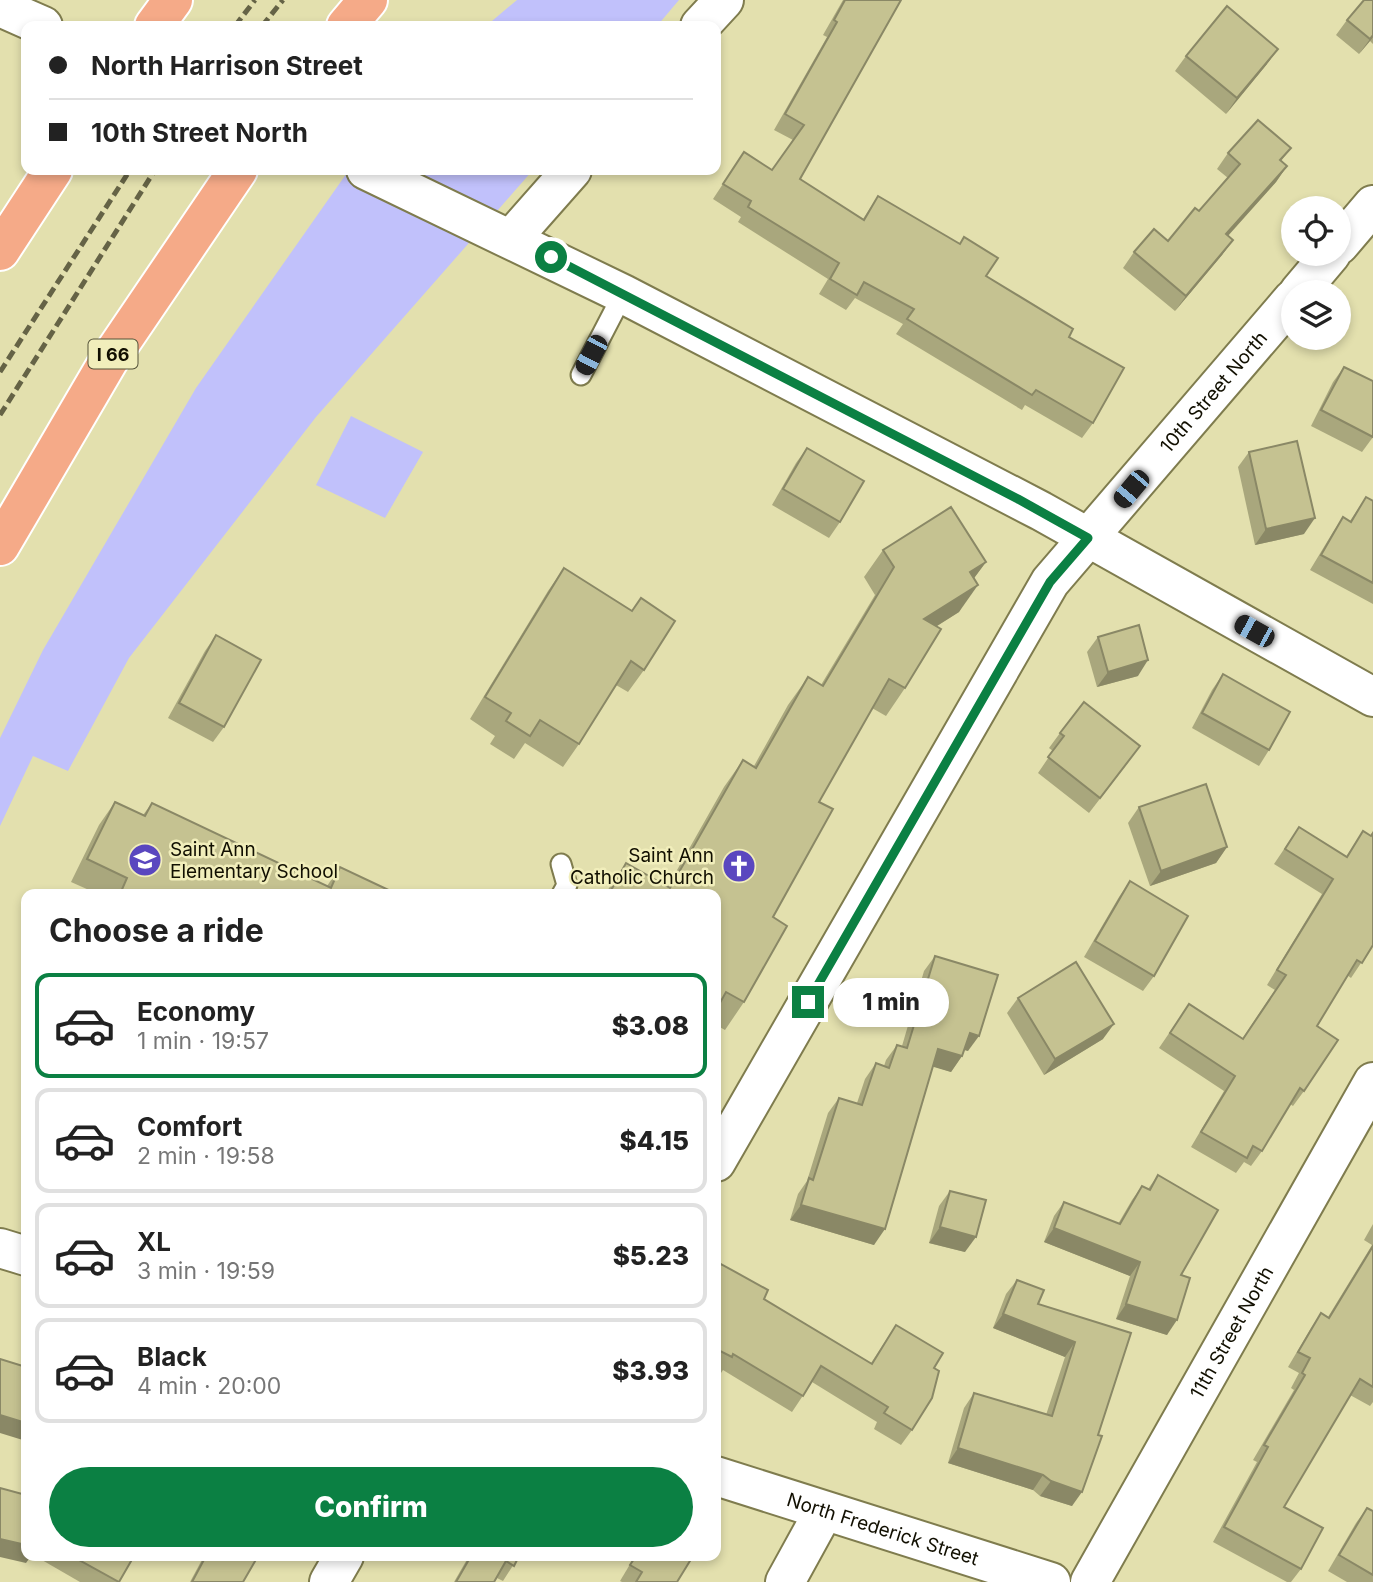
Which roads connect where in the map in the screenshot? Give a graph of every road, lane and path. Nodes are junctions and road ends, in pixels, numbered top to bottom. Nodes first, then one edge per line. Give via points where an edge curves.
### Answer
1 (173, 0) edge
2 (368, 0) edge
3 (724, 0) edge
4 (0, 7) edge
5 (32, 21) edge
6 (158, 21) edge
7 (350, 21) edge
8 (705, 21) edge
9 (50, 175) edge
10 (235, 175) edge
11 (377, 175) edge
12 (568, 175) edge
13 (1373, 205) edge
14 (1351, 231) edge
15 (512, 238) junction
16 (0, 251) edge
17 (1321, 266) edge
18 (1308, 280) edge
19 (623, 294) junction
20 (1281, 313) edge
21 (581, 375) dead end
22 (1088, 538) junction
23 (0, 546) edge
24 (1373, 698) edge
25 (561, 864) dead end
26 (565, 889) edge
27 (1373, 1082) edge
28 (721, 1153) edge
29 (0, 1248) edge
30 (21, 1254) edge
31 (721, 1478) edge
32 (824, 1511) junction
33 (341, 1561) edge
34 (329, 1582) edge
35 (785, 1582) edge
36 (1051, 1582) edge
37 (1090, 1582) edge

1 - 6 highway
2 - 7 highway
3 - 8 street
4 - 5 street
9 - 16 highway
10 - 23 highway, I 66 via 108,360
11 - 15 street
12 - 15 street
13 - 14 street
15 - 19 street
17 - 18 street
19 - 21 lane
19 - 22 street
20 - 22 street, 10th Street North
22 - 24 street
22 - 28 street, 10th Street North via 1050,582
25 - 26 lane
27 - 37 street, 11th Street North
29 - 30 street
31 - 32 street, North Frederick Street
32 - 35 street
32 - 36 street, North Frederick Street
33 - 34 street

